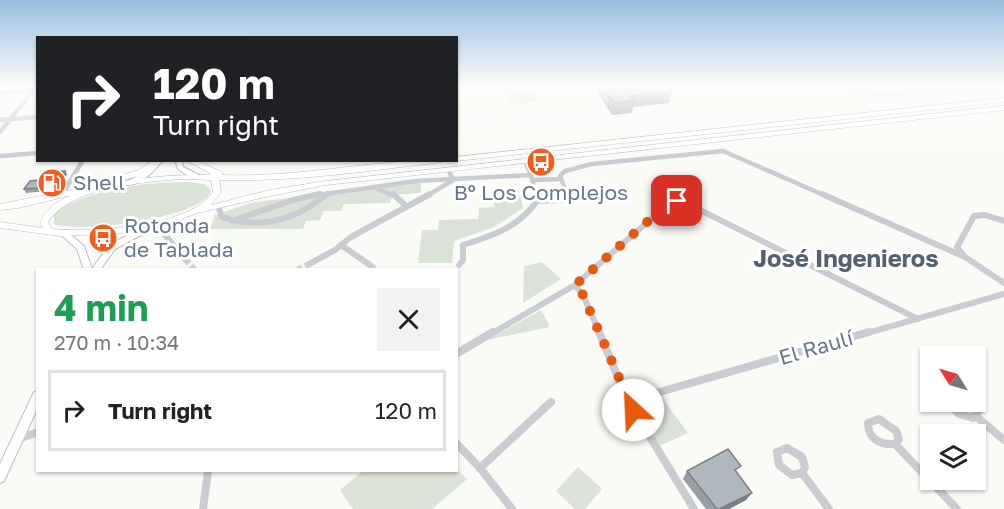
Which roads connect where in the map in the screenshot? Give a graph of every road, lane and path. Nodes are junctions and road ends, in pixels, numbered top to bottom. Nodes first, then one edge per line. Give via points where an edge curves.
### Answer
1 (18, 111) edge
2 (904, 111) edge
3 (979, 111) edge
4 (36, 117) edge
5 (11, 119) junction
6 (0, 120) edge
7 (0, 132) edge
8 (716, 140) junction
9 (723, 151) junction
10 (36, 153) edge
11 (0, 156) edge
12 (458, 159) edge
13 (525, 161) junction
14 (82, 162) edge
15 (156, 162) edge
16 (158, 162) edge
17 (178, 162) edge
18 (191, 162) edge
19 (424, 162) edge
20 (448, 169) junction
21 (196, 177) junction
22 (533, 177) junction
23 (561, 178) junction
24 (215, 180) junction
25 (453, 180) junction
26 (131, 183) junction
27 (375, 188) junction
28 (328, 194) junction
29 (62, 195) junction
30 (74, 197) junction
31 (537, 201) junction
32 (14, 205) junction
33 (218, 206) junction
34 (406, 206) junction
35 (0, 207) edge
36 (198, 211) junction
37 (1004, 221) edge
38 (160, 222) junction
39 (232, 222) junction
40 (0, 225) edge
41 (49, 232) junction
42 (63, 233) junction
43 (165, 235) dead end
44 (341, 245) junction
45 (965, 258) junction
46 (185, 259) tunnel mouth
47 (310, 263) tunnel mouth
48 (370, 265) dead end
49 (459, 265) dead end
50 (87, 268) edge
51 (97, 268) edge
52 (1004, 283) edge
53 (575, 285) junction
54 (1004, 294) edge
55 (918, 319) junction
56 (458, 349) edge
57 (36, 399) edge
58 (628, 401) junction
59 (551, 402) dead end
60 (957, 412) edge
61 (978, 412) edge
62 (977, 417) junction
63 (36, 433) edge
64 (17, 439) junction
65 (1004, 440) edge
66 (895, 444) dead end
67 (458, 445) edge
68 (480, 468) junction
69 (208, 472) edge
70 (801, 473) dead end
71 (0, 477) edge
72 (203, 509) edge
73 (512, 509) edge
74 (694, 509) edge
75 (829, 509) edge
76 (957, 509) edge

1 - 5 street
2 - 12 main road
3 - 8 main road
4 - 5 street
5 - 6 street
5 - 7 street
8 - 9 street
8 - 13 main road
9 - 23 street via 584,165 565,171
9 - 45 street
10 - 11 street
13 - 20 main road
13 - 22 street
14 - 29 street
15 - 29 main road via 134,174
16 - 26 main road
17 - 21 main road via 185,172
18 - 24 main road
19 - 24 main road via 299,176
20 - 25 street
20 - 33 main road via 304,186
21 - 24 main road
21 - 26 main road
22 - 23 street
22 - 25 street
22 - 31 street
23 - 31 street via 566,198
24 - 36 main road via 217,192
25 - 27 street
25 - 34 street
26 - 30 main road
27 - 28 street
27 - 34 street via 392,194
28 - 39 street via 299,198
28 - 39 street via 309,209 280,220 255,225
29 - 32 main road
30 - 32 main road
30 - 41 main road via 48,213 44,222
31 - 49 street via 527,215 498,234 463,245
32 - 35 main road
33 - 36 main road
33 - 39 street via 220,215
34 - 44 street
36 - 38 main road
37 - 45 street via 985,215 972,218 957,247
38 - 42 main road
38 - 51 main road via 112,247
40 - 41 main road
41 - 42 main road
42 - 50 main road via 81,248
43 - 46 street
44 - 47 street
44 - 48 street
45 - 52 street
53 - 55 street via 670,202 681,201
53 - 56 street
53 - 58 street via 583,295
54 - 55 street, El Raulí
55 - 58 street, El Raulí
57 - 64 main road
58 - 74 street
59 - 68 street
60 - 62 street
61 - 62 street
62 - 65 street
63 - 64 street
64 - 71 main road
66 - 76 street
67 - 68 street
68 - 73 street
69 - 72 street
70 - 75 street

